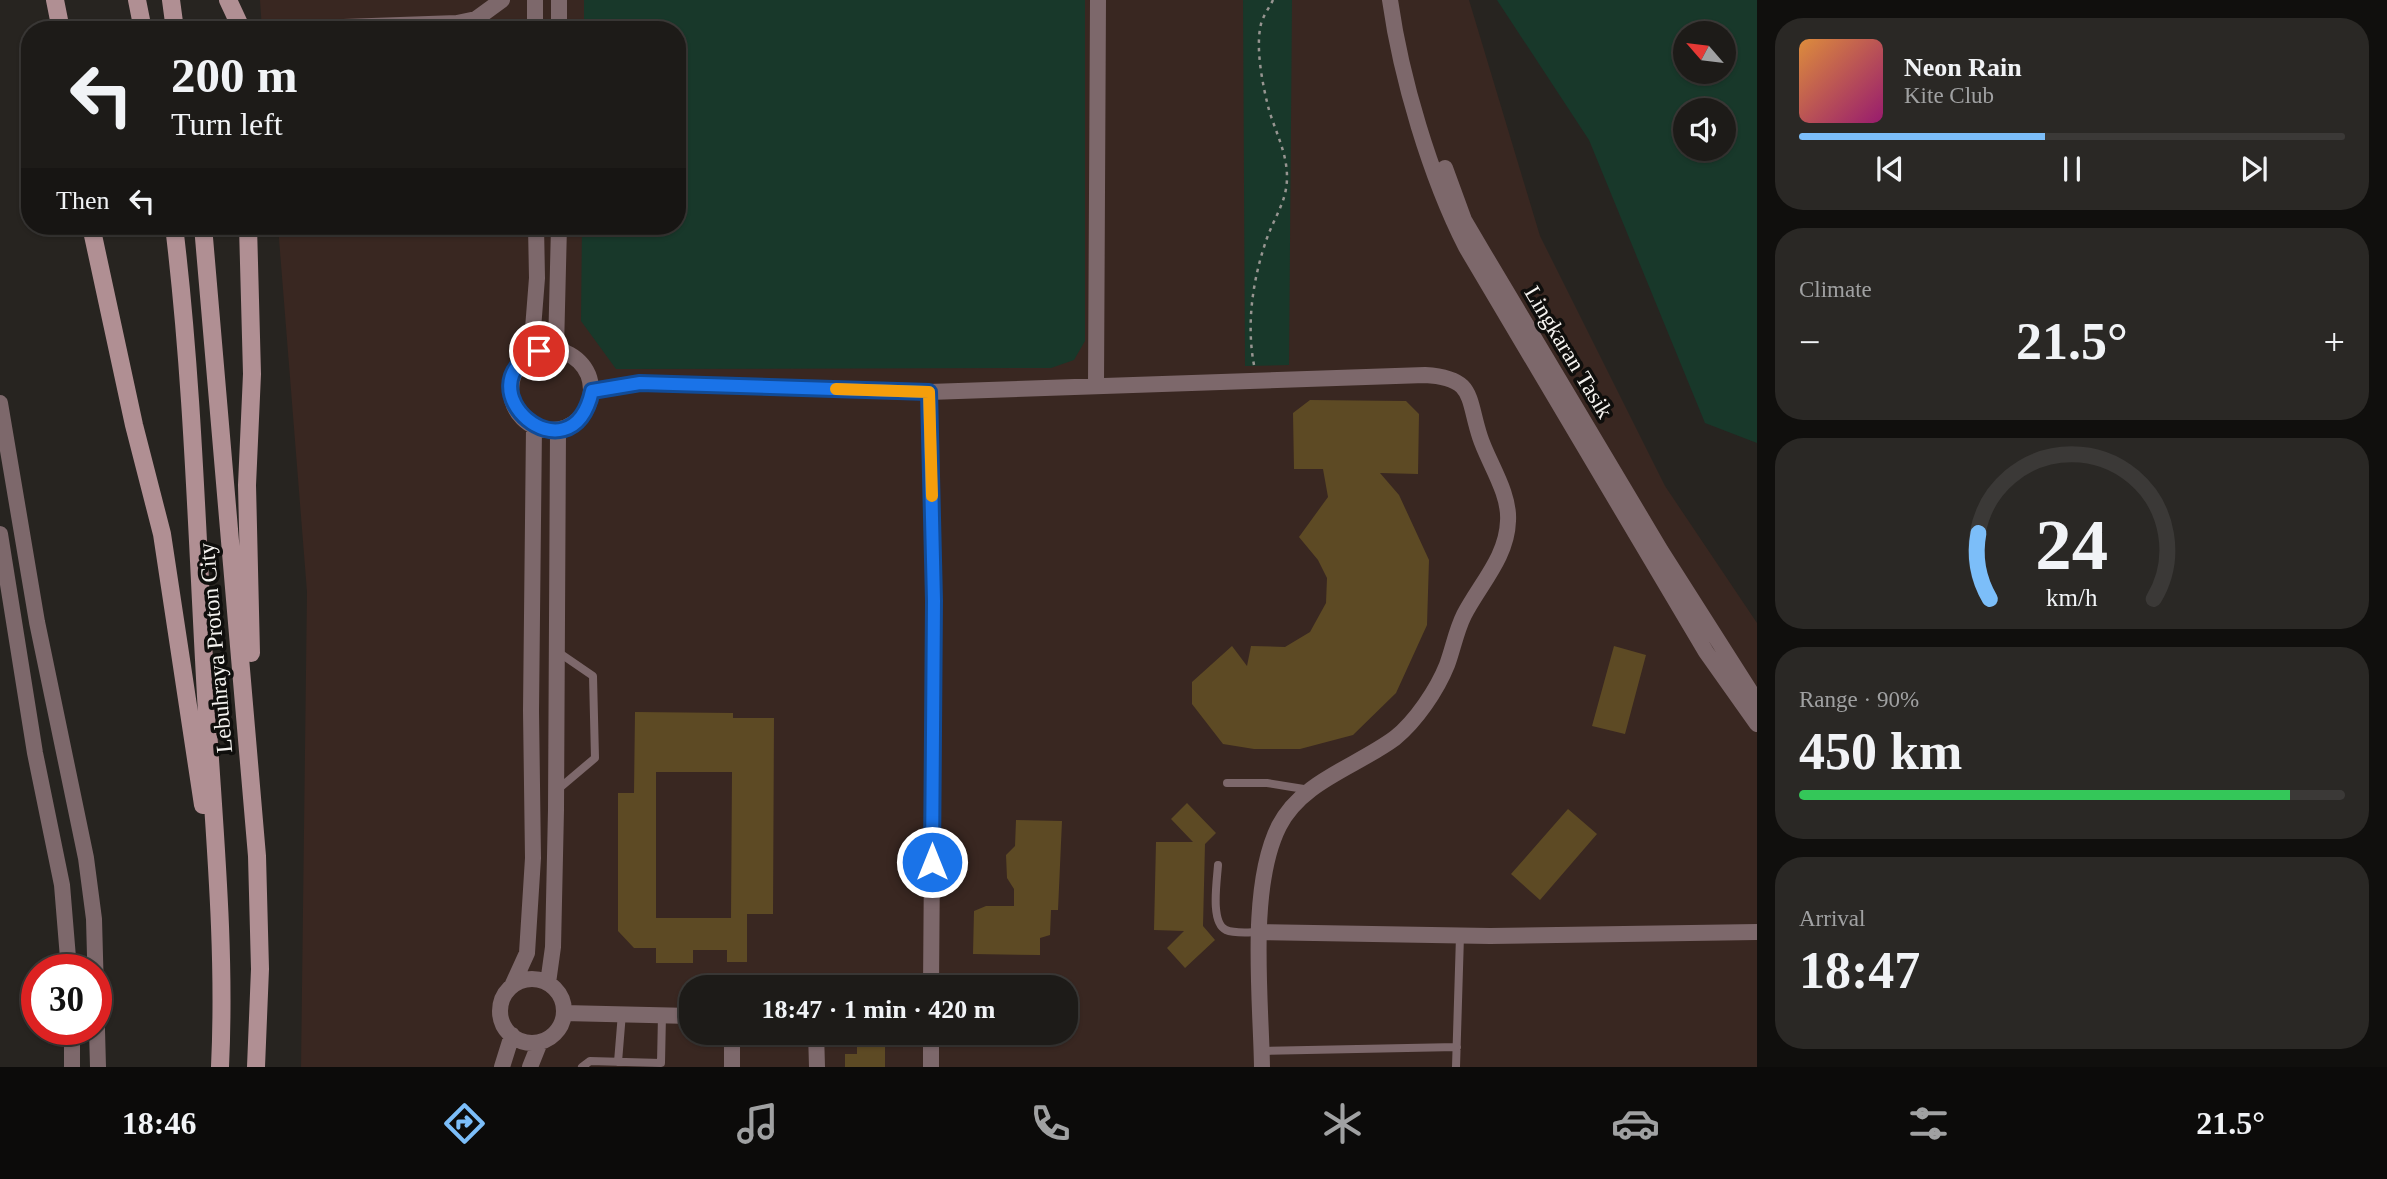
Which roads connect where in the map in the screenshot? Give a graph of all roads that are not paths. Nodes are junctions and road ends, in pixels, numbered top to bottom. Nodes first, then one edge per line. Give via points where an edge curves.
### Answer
1 (55, 0) edge
2 (137, 0) edge
3 (171, 0) edge
4 (228, 0) edge
5 (502, 0) edge
6 (536, 0) edge
7 (559, 0) edge
8 (1098, 0) edge
9 (1390, 0) edge
10 (1400, 0) edge
11 (59, 21) edge
12 (141, 21) edge
13 (174, 21) edge
14 (238, 21) edge
15 (466, 21) edge
16 (536, 21) edge
17 (559, 21) edge
18 (92, 235) edge
19 (175, 235) edge
20 (204, 235) edge
21 (248, 235) edge
22 (537, 235) edge
23 (559, 235) edge
24 (556, 349) junction
25 (531, 354) junction
26 (1096, 385) junction
27 (592, 391) junction
28 (929, 392) junction
29 (0, 403) edge
30 (534, 426) junction
31 (558, 430) junction
32 (23, 538) junction
33 (1, 539) edge
34 (555, 650) junction
35 (1757, 702) edge
36 (1757, 724) edge
37 (1227, 783) dead end
38 (1310, 790) junction
39 (555, 791) junction
40 (257, 856) junction
41 (1218, 865) dead end
42 (220, 901) junction
43 (1260, 932) junction
44 (1757, 932) edge
45 (1460, 936) junction
46 (68, 954) edge
47 (931, 975) edge
48 (548, 983) junction
49 (512, 986) junction
50 (564, 1013) junction
51 (622, 1013) junction
52 (662, 1015) junction
53 (679, 1016) edge
54 (512, 1035) junction
55 (540, 1042) junction
56 (72, 1045) edge
57 (732, 1045) edge
58 (816, 1045) edge
59 (931, 1045) edge
60 (1457, 1047) junction
61 (1262, 1059) edge
62 (618, 1062) junction
63 (72, 1067) edge
64 (98, 1067) edge
65 (220, 1067) edge
66 (256, 1067) edge
67 (502, 1067) edge
68 (530, 1067) edge
69 (582, 1067) edge
70 (732, 1067) edge
71 (817, 1067) edge
72 (931, 1067) edge
73 (1456, 1067) edge

1 - 11 main road
2 - 12 main road
3 - 13 main road
4 - 14 main road
5 - 15 street
6 - 16 street
7 - 17 street
8 - 26 street
9 - 36 street via 1406,78 1447,208 1461,237 1706,652
10 - 35 street, Lingkaran Tasik via 1407,42 1464,220 1661,551
18 - 42 main road via 162,534
19 - 42 main road, Lebuhraya Proton City
20 - 40 main road, Lebuhraya Proton City
21 - 40 main road via 252,374 247,485
22 - 25 street
23 - 24 street
24 - 25 street
24 - 27 street via 586,368
25 - 30 street via 516,370 511,391 517,412
26 - 28 street
26 - 38 street via 1425,375 1447,376 1460,382 1469,394 1509,517 1501,552 1462,619 1446,667 1423,706 1397,736
27 - 28 street via 640,383
27 - 31 street via 582,416
28 - 47 street via 934,601
29 - 32 street
30 - 31 street
30 - 49 street via 533,858 527,953
31 - 34 street
32 - 33 street
32 - 64 street via 86,858 94,919
33 - 46 street via 35,753 62,885
34 - 39 street
34 - 39 lane via 593,676 595,758
37 - 38 lane
38 - 43 street via 1291,807 1278,828 1265,877
39 - 48 street
40 - 66 main road, Lebuhraya Proton City via 260,969
41 - 43 lane via 1217,920 1222,928
42 - 65 main road, Lebuhraya Proton City
43 - 45 street
43 - 61 street
44 - 45 street
45 - 60 lane
48 - 49 street via 530,979
48 - 50 street via 563,1001
49 - 54 street via 500,1010
50 - 51 street
50 - 55 street via 557,1031
51 - 52 street
51 - 62 lane
52 - 53 street
52 - 62 lane via 661,1063
54 - 55 street
54 - 67 street
55 - 68 street
56 - 63 street
57 - 70 street
58 - 71 street
59 - 72 street
60 - 61 lane
60 - 73 lane
62 - 69 lane via 590,1061

